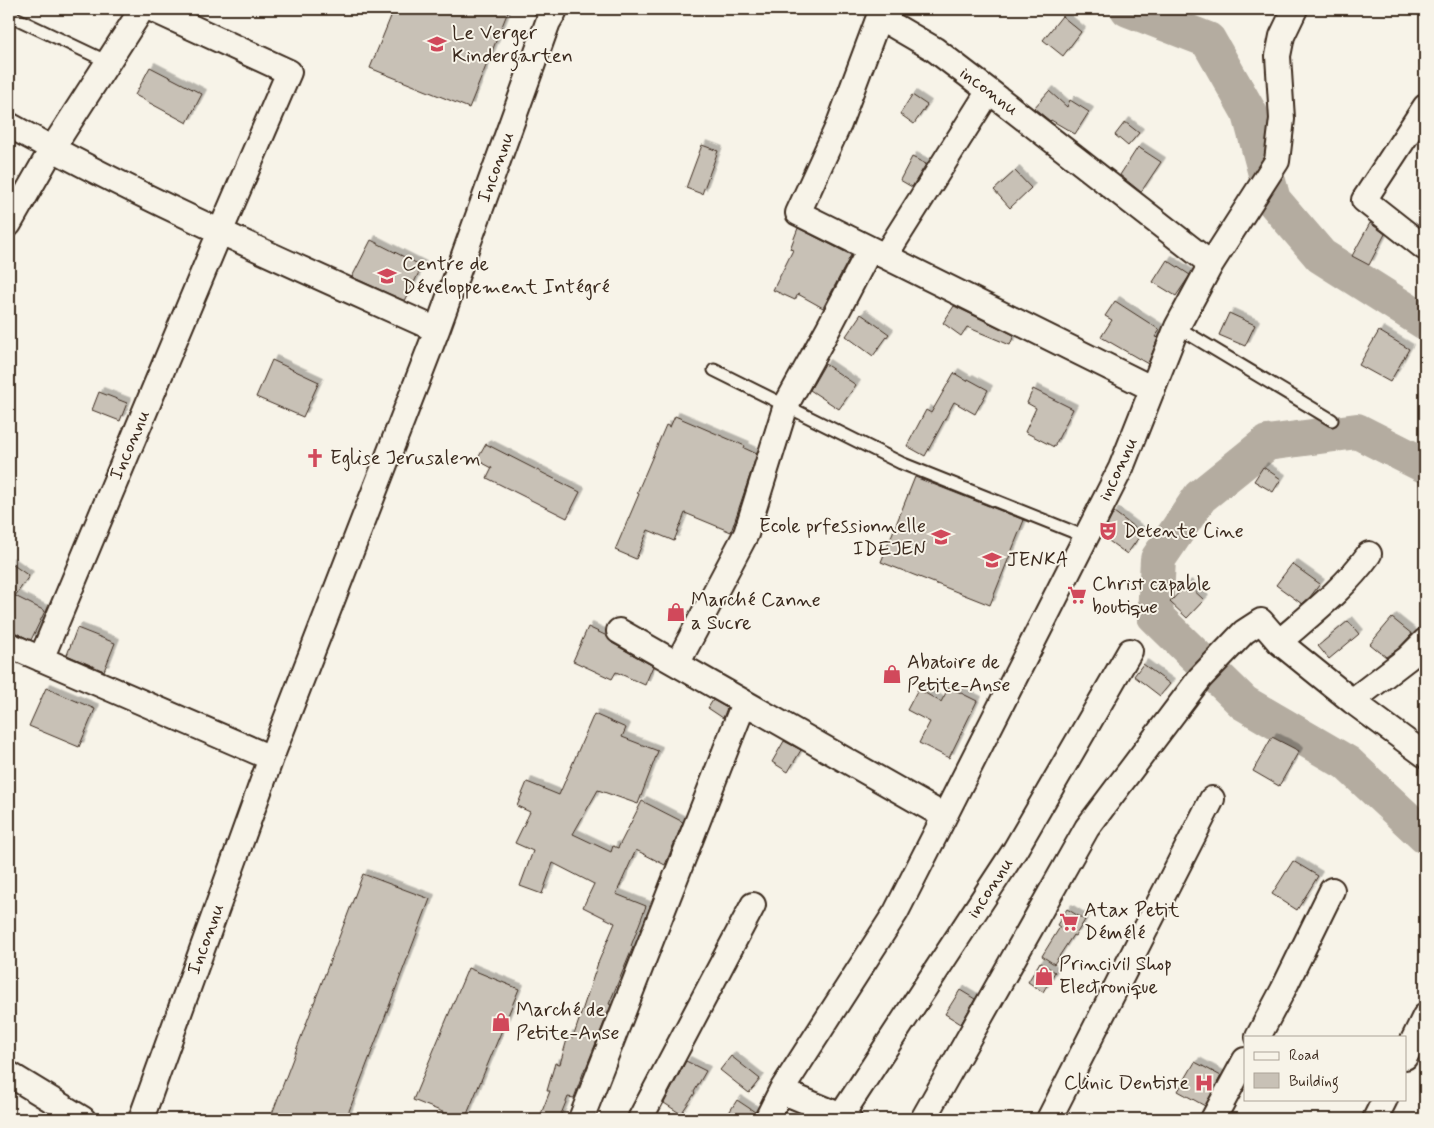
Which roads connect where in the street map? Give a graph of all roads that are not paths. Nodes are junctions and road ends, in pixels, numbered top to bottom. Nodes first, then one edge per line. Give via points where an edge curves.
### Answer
1 (142, 9) edge
2 (152, 9) edge
3 (547, 9) edge
4 (1296, 9) edge
5 (882, 13) edge
6 (9, 15) edge
7 (108, 62) junction
8 (989, 91) junction
9 (1425, 107) edge
10 (9, 125) edge
11 (52, 149) junction
12 (9, 224) edge
13 (220, 232) junction
14 (1425, 248) edge
15 (878, 252) junction
16 (1211, 264) junction
17 (1177, 327) junction
18 (437, 330) junction
19 (714, 370) dead end
20 (1153, 388) junction
21 (786, 405) junction
22 (1332, 420) dead end
23 (1086, 537) junction
24 (1369, 554) dead end
25 (619, 631) dead end
26 (1425, 641) edge
27 (1279, 642) junction
28 (9, 646) edge
29 (1130, 651) dead end
30 (40, 659) junction
31 (677, 664) junction
32 (1352, 701) junction
33 (744, 703) junction
34 (1425, 755) edge
35 (271, 758) junction
36 (1212, 799) dead end
37 (944, 816) junction
38 (1332, 890) dead end
39 (753, 905) dead end
40 (1425, 1016) edge
41 (1259, 1036) edge
42 (1406, 1055) edge
43 (1244, 1062) edge
44 (9, 1074) edge
45 (781, 1091) junction
46 (1384, 1100) edge
47 (843, 1118) edge
48 (84, 1119) edge
49 (141, 1119) edge
50 (581, 1119) edge
51 (640, 1119) edge
52 (766, 1119) edge
53 (923, 1119) edge
54 (1049, 1119) edge
55 (1213, 1119) edge
56 (1375, 1119) edge

1 - 7 street
2 - 13 street, Inconnu via 289,72
3 - 18 street, Inconnu via 554,12
4 - 16 street, inconnu via 1282,36 1278,56 1282,119 1277,161
5 - 8 street, inconnu
5 - 15 street via 839,124 798,213
6 - 7 lane
7 - 11 street
8 - 15 street
8 - 16 street, inconnu
9 - 14 street via 1364,200
10 - 11 street
11 - 12 street
11 - 13 street
13 - 18 street
13 - 30 street, Inconnu
15 - 20 street
15 - 21 street
16 - 17 street, inconnu
17 - 20 street, inconnu
17 - 22 lane
18 - 35 street, Inconnu
19 - 21 lane
20 - 23 street, inconnu via 1121,468
21 - 23 lane via 901,463
21 - 31 street via 746,534
23 - 37 street, inconnu
24 - 27 street via 1345,584
25 - 31 street
26 - 32 street
27 - 32 street
27 - 53 street via 1261,621 1244,632 1200,678 1087,828
28 - 30 street
29 - 47 street, inconnu via 1015,850
30 - 35 street
31 - 33 street
32 - 34 street
33 - 37 street
33 - 50 street
35 - 49 street, Inconnu
36 - 54 street
37 - 45 street, inconnu via 896,912
38 - 41 street
39 - 51 street
40 - 42 street
43 - 55 street
44 - 48 street
45 - 47 street
45 - 52 street, inconnu
46 - 56 street

